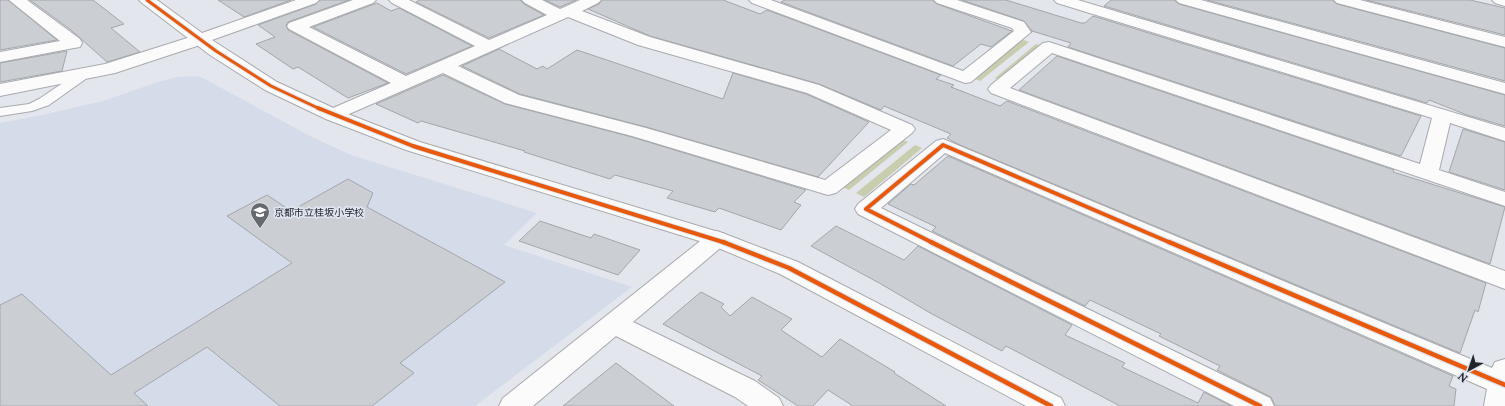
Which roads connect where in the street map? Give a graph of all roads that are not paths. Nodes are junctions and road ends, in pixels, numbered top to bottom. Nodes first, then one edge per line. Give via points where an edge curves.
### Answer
1 (17, 0) edge
2 (147, 0) edge
3 (310, 0) edge
4 (368, 0) edge
5 (398, 0) edge
6 (530, 0) edge
7 (593, 0) edge
8 (757, 0) edge
9 (942, 0) edge
10 (1062, 0) edge
11 (1184, 0) edge
12 (1342, 0) edge
13 (1500, 0) edge
14 (1505, 1) edge
15 (564, 13) junction
16 (200, 39) junction
17 (1505, 42) edge
18 (489, 46) junction
19 (0, 57) edge
20 (443, 66) junction
21 (83, 74) junction
22 (406, 83) junction
23 (1505, 89) edge
24 (0, 90) edge
25 (0, 112) edge
26 (333, 115) junction
27 (1442, 115) junction
28 (1505, 135) edge
29 (1428, 173) junction
30 (1505, 199) edge
31 (717, 239) junction
32 (1505, 280) edge
33 (613, 323) junction
34 (1503, 386) edge
35 (513, 406) edge
36 (769, 406) edge
37 (1051, 406) edge
38 (1260, 406) edge

1 - 19 street via 74,43
2 - 16 street
3 - 16 street
4 - 22 street via 295,26
5 - 18 street
6 - 15 street
7 - 15 street
8 - 9 street via 965,78 1023,32 1018,25
10 - 27 street
11 - 23 street
12 - 17 street
13 - 14 street
15 - 18 street
15 - 20 street via 644,41 813,89 905,129 828,188 639,132 512,99
16 - 21 street via 132,62
16 - 26 street via 271,86
18 - 20 street
20 - 22 street
21 - 24 street
21 - 25 lane via 44,102 32,107
22 - 26 street
26 - 31 street via 413,146
27 - 28 street
27 - 29 street
29 - 30 street
29 - 32 street via 1049,47 997,89
31 - 33 street
31 - 37 street via 789,268
33 - 35 street
33 - 36 street via 745,389
34 - 38 street via 943,145 866,209

